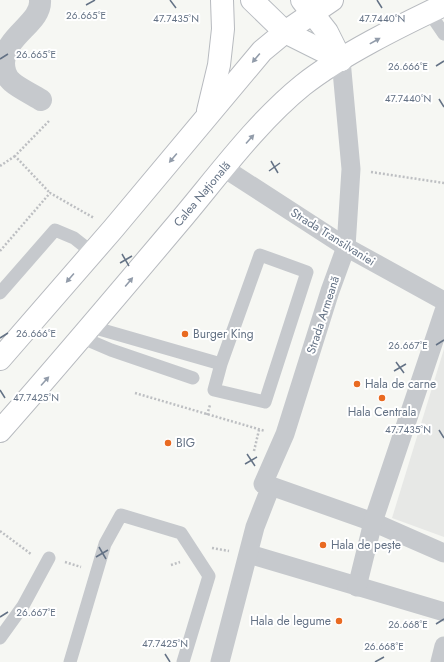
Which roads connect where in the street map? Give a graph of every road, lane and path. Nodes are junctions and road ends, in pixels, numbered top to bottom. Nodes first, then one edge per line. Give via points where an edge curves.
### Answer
1 (40, 0) edge
2 (222, 0) edge
3 (252, 0) edge
4 (332, 0) edge
5 (307, 6) edge
6 (437, 8) edge
7 (284, 32) junction
8 (444, 34) edge
9 (341, 60) junction
10 (41, 100) joint
11 (206, 118) junction
12 (15, 156) junction
13 (0, 166) edge
14 (224, 168) junction
15 (351, 169) junction
16 (444, 183) edge
17 (50, 192) dead end
18 (346, 247) junction
19 (93, 252) junction
20 (0, 293) edge
21 (444, 301) edge
22 (444, 311) edge
23 (87, 332) junction
24 (0, 359) edge
25 (221, 364) junction
26 (192, 378) dead end
27 (135, 393) dead end
28 (0, 431) edge
29 (285, 434) junction
30 (271, 486) junction
31 (373, 522) junction
32 (444, 553) edge
33 (249, 554) junction
34 (49, 558) dead end
35 (357, 587) junction
36 (444, 612) edge
37 (0, 638) edge
38 (444, 646) edge
39 (70, 662) edge
40 (183, 662) edge
41 (220, 662) edge
42 (440, 662) edge

1 - 10 street via 41,4 35,17 8,46 4,70 11,82
2 - 11 main road via 223,29 219,65
3 - 7 main road
4 - 5 main road
5 - 7 main road
5 - 9 main road via 327,32
6 - 8 lane
9 -> 6 main road, Calea Națională
7 - 9 main road
7 -> 11 main road via 262,51
14 -> 9 main road, Calea Națională via 270,116 303,85
9 - 15 street, Strada Armeană
10 - 12 path via 53,116
11 -> 19 main road
12 - 13 path
12 - 17 path
14 - 18 street, Strada Transilvaniei
23 -> 14 main road, Calea Națională
15 - 16 path
15 - 18 street, Strada Armeană
18 - 21 street, Strada Transilvaniei
18 - 29 street, Strada Armeană
19 - 20 lane via 74,238 55,230
19 -> 24 main road
22 - 31 street
23 - 25 lane
23 - 26 lane via 111,350
28 -> 23 main road, Calea Națională
25 - 25 lane via 214,390 265,402 307,272 260,255
27 - 29 path via 259,430
29 - 30 street, Strada Armeană via 263,484
30 - 31 street
30 - 33 street via 255,526
31 - 32 street
31 - 35 street
33 - 35 street
33 - 41 street
34 - 37 lane via 23,606
35 - 36 street
38 - 42 street
39 - 40 lane via 105,544 121,515 181,533 209,576

